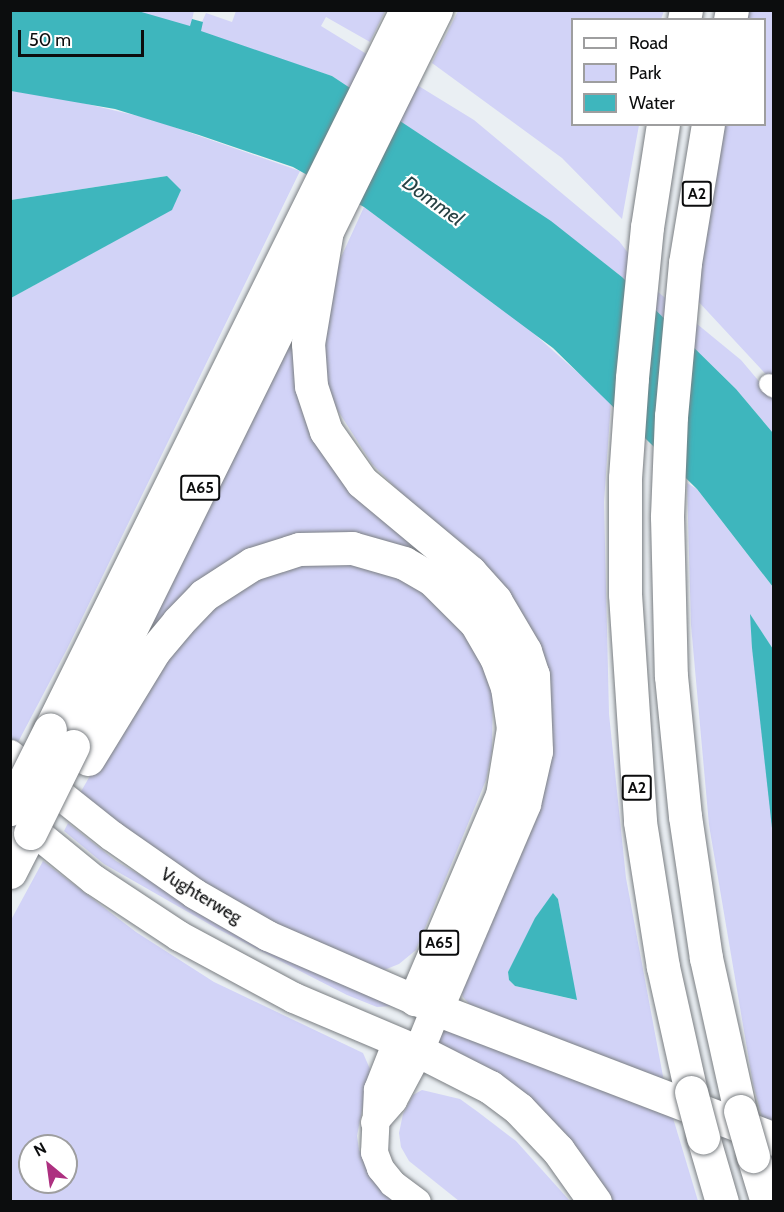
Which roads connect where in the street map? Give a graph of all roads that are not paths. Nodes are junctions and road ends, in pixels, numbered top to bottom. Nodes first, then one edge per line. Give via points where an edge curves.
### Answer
1 (417, 19) edge
2 (663, 126) edge
3 (708, 126) edge
4 (315, 224) junction
5 (70, 745) junction
6 (10, 755) edge
7 (17, 818) edge
8 (10, 872) edge
9 (426, 1004) junction
10 (408, 1046) junction
11 (763, 1148) edge
12 (417, 1202) edge
13 (595, 1202) edge
14 (722, 1202) edge
15 (766, 1202) edge

1 - 4 highway, A65
2 - 14 highway, A2, bridge via 647,227 625,478 625,594 640,822 663,968 691,1092
3 - 11 highway, A2, bridge via 685,263 671,416 667,517 671,676 685,816 706,958 740,1111
4 - 5 highway, A65
4 - 9 highway, A65 via 308,344 312,386 326,431 362,482 470,572 495,600 525,651 533,675 536,751 524,804
5 - 7 highway, A65, bridge
5 - 7 highway, A65, bridge
5 - 9 highway, A65 via 204,595 252,564 299,549 352,548 404,563 433,580 470,616 496,657 507,687 513,728 502,795
6 - 9 main road, Vughterweg via 112,836 195,894 268,936
7 - 8 highway, A65
7 - 10 main road via 94,880 179,936 294,998
9 - 10 main road
9 - 11 highway
10 - 12 street via 393,1100 374,1122 374,1152 380,1168
10 - 13 highway via 490,1087 519,1109 552,1142
11 - 15 highway, A2

